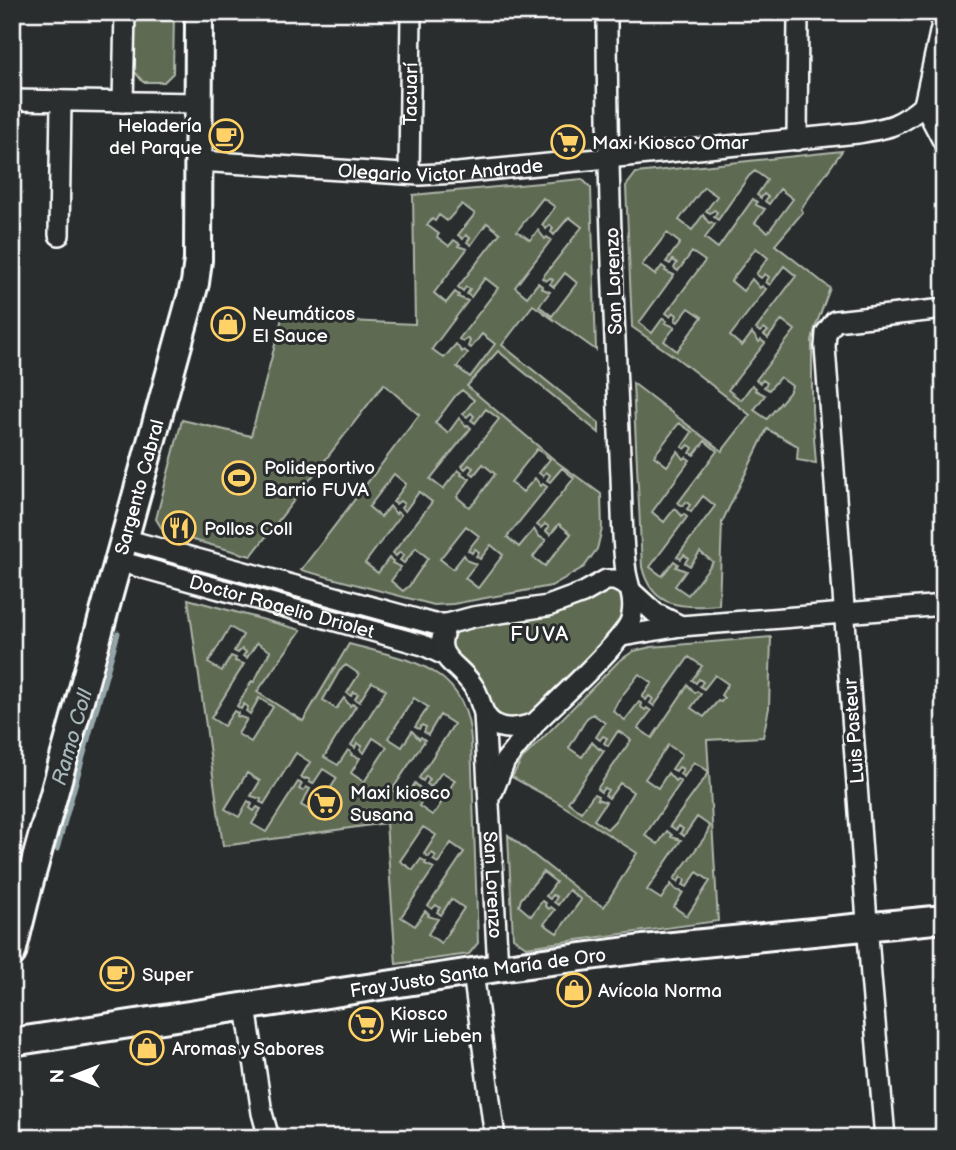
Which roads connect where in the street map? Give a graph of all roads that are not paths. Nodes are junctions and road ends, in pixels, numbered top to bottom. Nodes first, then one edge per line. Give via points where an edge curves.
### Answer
1 (125, 12) edge
2 (199, 12) edge
3 (411, 12) edge
4 (607, 12) edge
5 (798, 12) edge
6 (944, 14) edge
7 (12, 100) edge
8 (61, 101) junction
9 (123, 102) junction
10 (199, 103) junction
11 (924, 105) junction
12 (797, 140) junction
13 (944, 143) edge
14 (608, 158) junction
15 (199, 161) junction
16 (409, 174) junction
17 (59, 235) dead end
18 (944, 309) edge
19 (121, 550) junction
20 (624, 550) junction
21 (260, 576) junction
22 (606, 580) junction
23 (631, 590) junction
24 (255, 599) junction
25 (944, 605) edge
26 (844, 613) junction
27 (447, 624) junction
28 (681, 626) junction
29 (622, 636) junction
30 (442, 654) junction
31 (484, 713) junction
32 (535, 723) junction
33 (490, 802) junction
34 (20, 889) edge
35 (944, 919) edge
36 (867, 926) junction
37 (12, 953) edge
38 (485, 970) junction
39 (246, 1007) junction
40 (12, 1042) edge
41 (269, 1138) edge
42 (495, 1138) edge
43 (885, 1138) edge

1 - 9 street
2 - 10 main road, Sargento Cabral
3 - 16 street, Tacuarí
4 - 14 street, San Lorenzo
5 - 12 street
6 - 11 street
7 - 8 street
8 - 9 street
8 - 17 street
9 - 10 street
10 - 15 main road, Sargento Cabral
11 - 12 street, Olegario Victor Andrade via 904,122 884,129
11 - 13 street
12 - 14 street, Olegario Victor Andrade
14 - 16 street, Olegario Victor Andrade
14 - 20 street, San Lorenzo
15 - 16 street, Olegario Victor Andrade
15 - 19 main road, Sargento Cabral via 195,283
18 - 26 street, Luis Pasteur via 843,319 826,334
19 - 21 street, Doctor Rogelio Driolet
19 - 24 street, Doctor Rogelio Driolet
19 - 34 main road, Sargento Cabral
20 - 22 street via 619,566
20 - 23 street, San Lorenzo
21 - 24 street
21 - 27 street, Doctor Rogelio Driolet
22 - 23 street
22 - 27 street via 548,606
23 - 28 street via 655,613
23 - 29 street, San Lorenzo via 632,618
24 - 30 street, Doctor Rogelio Driolet
25 - 26 street
26 - 28 street
26 - 36 street, Luis Pasteur
27 - 30 street
28 - 29 street
29 - 32 street, San Lorenzo
30 - 31 street via 475,688
31 - 32 street via 510,729
31 - 33 street, San Lorenzo
32 - 33 street, San Lorenzo via 505,761
33 - 38 street, San Lorenzo
34 - 37 main road, Sargento Cabral
35 - 36 main road, Fray Justo Santa María de Oro
36 - 38 main road, Fray Justo Santa María de Oro
36 - 43 street, Luis Pasteur
38 - 39 main road, Fray Justo Santa María de Oro
38 - 42 street, San Lorenzo
39 - 40 main road, Fray Justo Santa María de Oro
39 - 41 street

